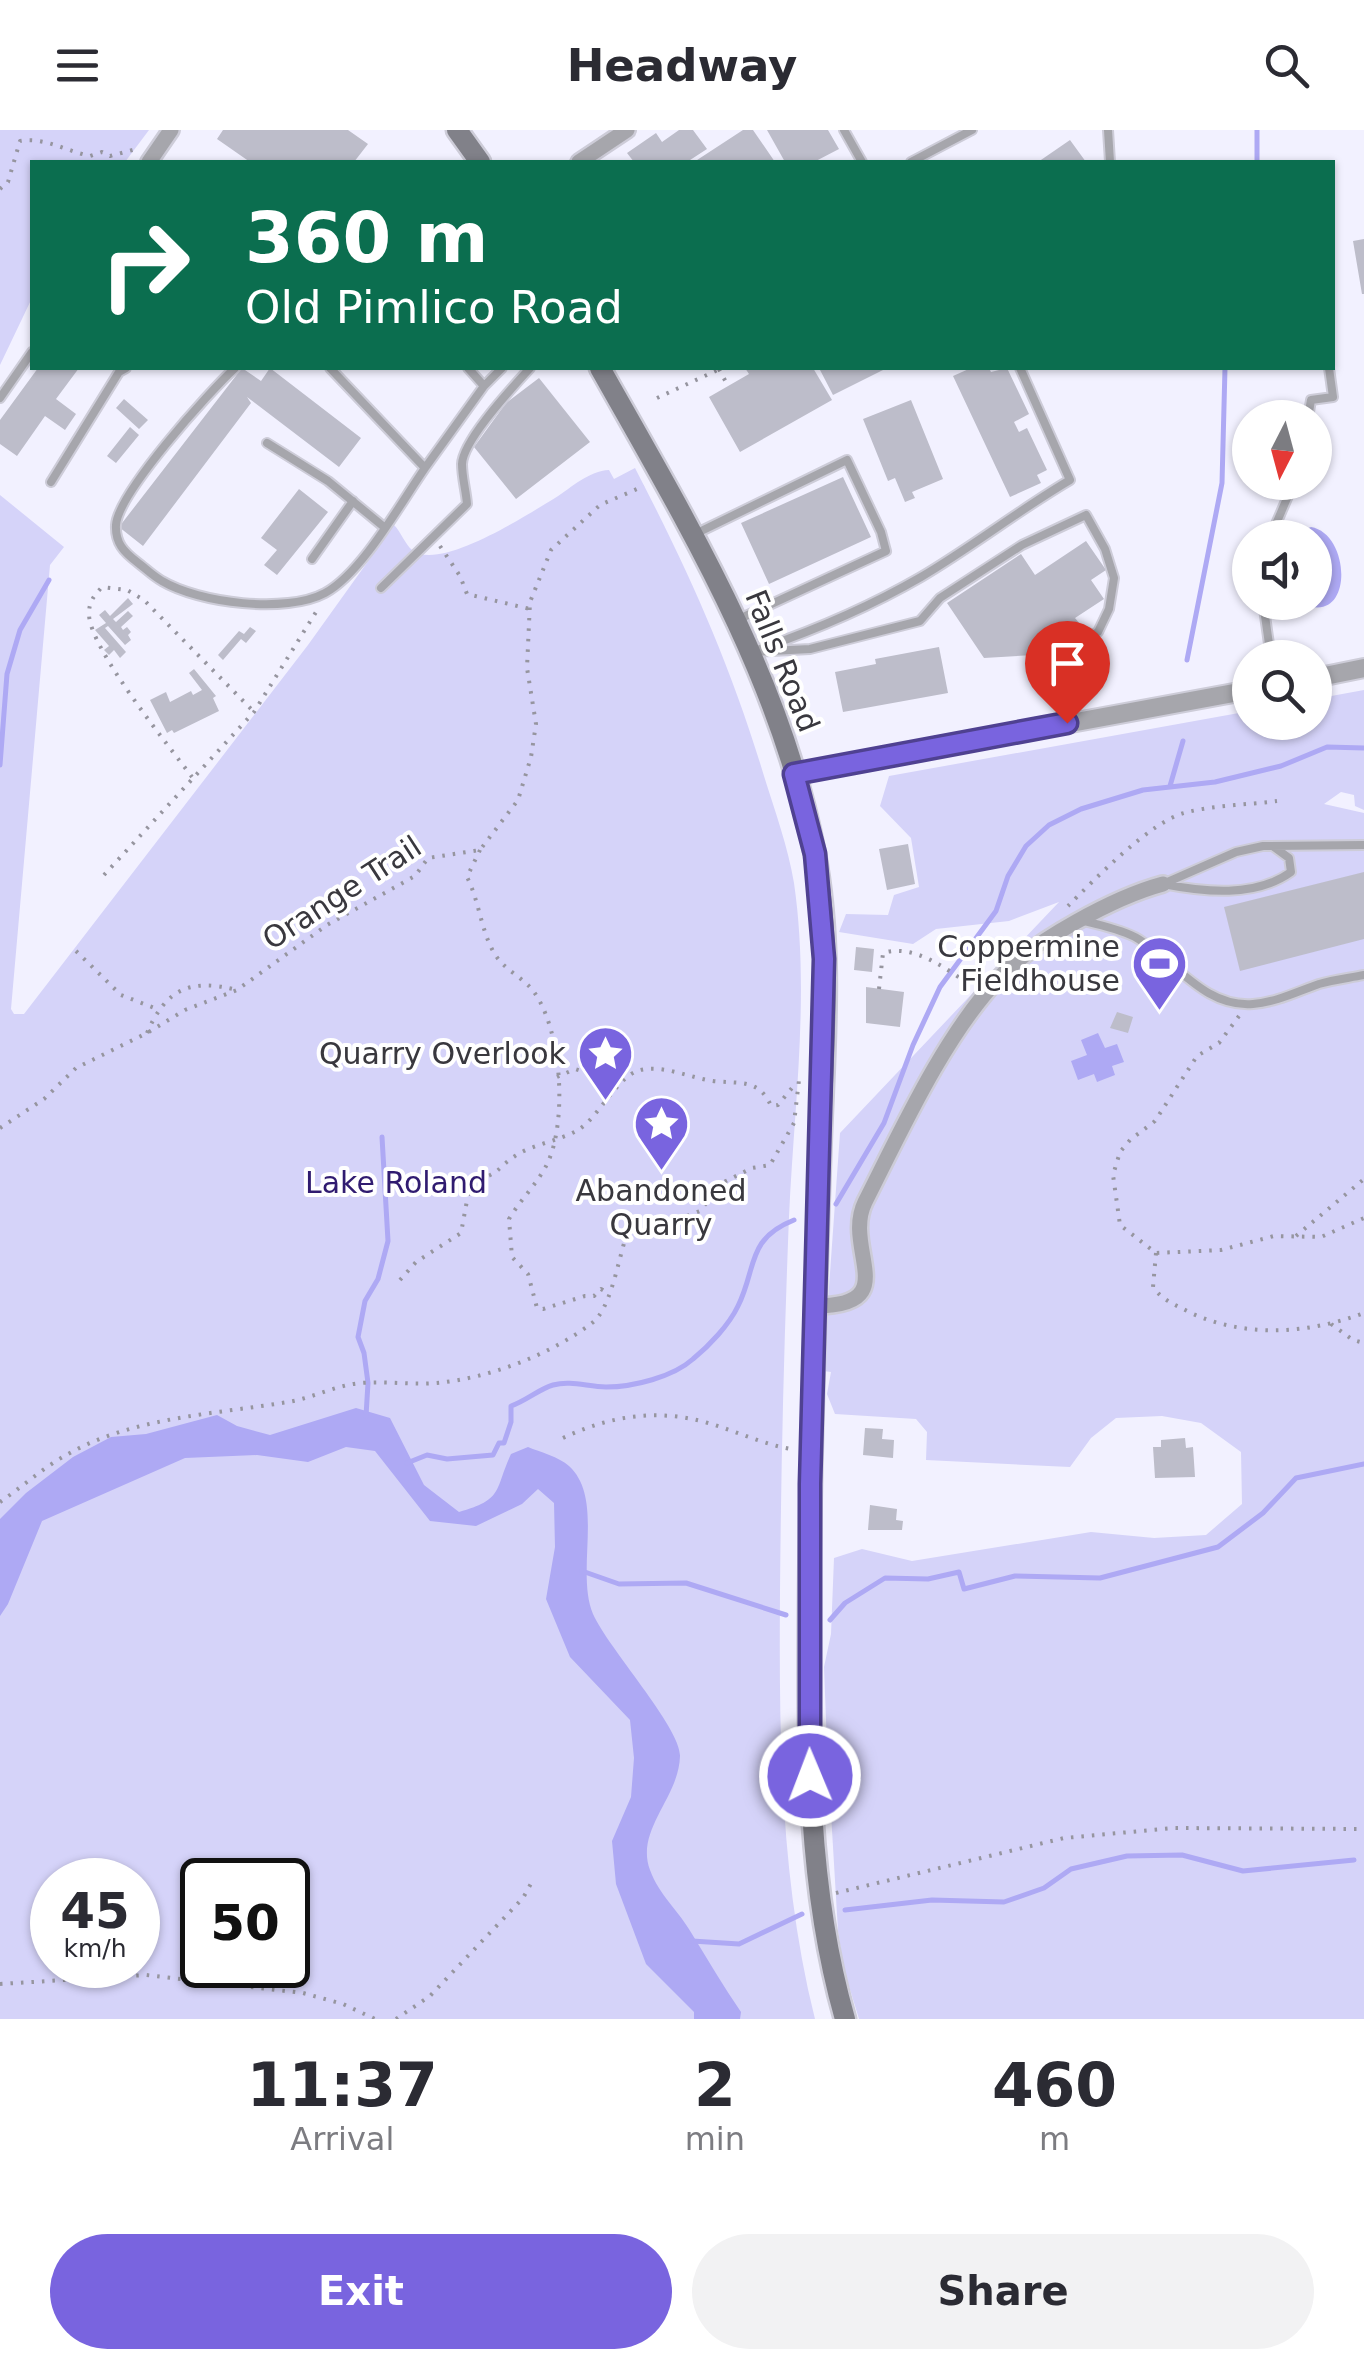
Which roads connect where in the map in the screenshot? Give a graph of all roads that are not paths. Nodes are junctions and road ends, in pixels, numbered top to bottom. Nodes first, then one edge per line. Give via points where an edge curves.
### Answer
1 (171, 130) edge
2 (456, 130) edge
3 (627, 130) edge
4 (844, 130) edge
5 (972, 130) edge
6 (1108, 130) edge
7 (153, 156) edge
8 (478, 160) edge
9 (582, 160) edge
10 (861, 160) edge
11 (922, 160) edge
12 (1110, 160) edge
13 (30, 355) edge
14 (119, 370) edge
15 (233, 370) edge
16 (332, 370) edge
17 (470, 370) edge
18 (500, 370) edge
19 (528, 370) edge
20 (601, 370) edge
21 (1021, 370) edge
22 (1328, 370) edge
23 (484, 386) junction
24 (0, 398) edge
25 (1312, 400) edge
26 (268, 443) dead end
27 (425, 468) junction
28 (51, 482) dead end
29 (353, 501) junction
30 (384, 527) junction
31 (693, 535) junction
32 (312, 559) dead end
33 (382, 588) dead end
34 (737, 620) junction
35 (751, 652) junction
36 (1058, 652) dead end
37 (1364, 668) edge
38 (1332, 675) edge
39 (1232, 693) edge
40 (794, 774) junction
41 (1364, 844) edge
42 (1272, 846) junction
43 (1163, 884) junction
44 (1079, 920) junction
45 (1364, 975) edge
46 (815, 1306) junction
47 (845, 2019) edge

1 - 7 street
2 - 8 main road
3 - 9 street
4 - 10 lane
5 - 11 lane
6 - 12 lane
13 - 24 lane
14 - 28 lane
15 - 30 lane via 135,487 117,516 120,549 163,582 202,596 280,604 323,594 353,571
16 - 27 lane
17 - 23 lane
18 - 23 lane
19 - 33 lane via 466,452 467,504
20 - 31 main road, Falls Road
21 - 35 lane via 1070,480 922,576 813,631
22 - 25 lane via 1333,397
23 - 27 lane
26 - 29 lane
27 - 30 lane
29 - 30 lane
29 - 32 lane
31 - 34 main road, Falls Road
31 - 34 lane via 847,460 886,550
34 - 35 main road, Falls Road
35 - 36 lane via 810,649 920,621 940,598 1022,546 1086,516 1114,578 1109,609 1098,632
35 - 40 main road, Falls Road
37 - 38 street
39 - 40 street
40 - 46 main road, Falls Road via 821,896 825,1013
41 - 42 lane
42 - 43 lane via 1236,852
42 - 43 lane via 1289,858 1285,877 1226,892
43 - 44 street
44 - 45 lane via 1138,939 1202,990 1229,1002 1282,1000
44 - 46 street via 1000,976 982,1000 914,1104 861,1210 863,1291 840,1306
46 - 47 main road, Falls Road via 810,1776 820,1896

